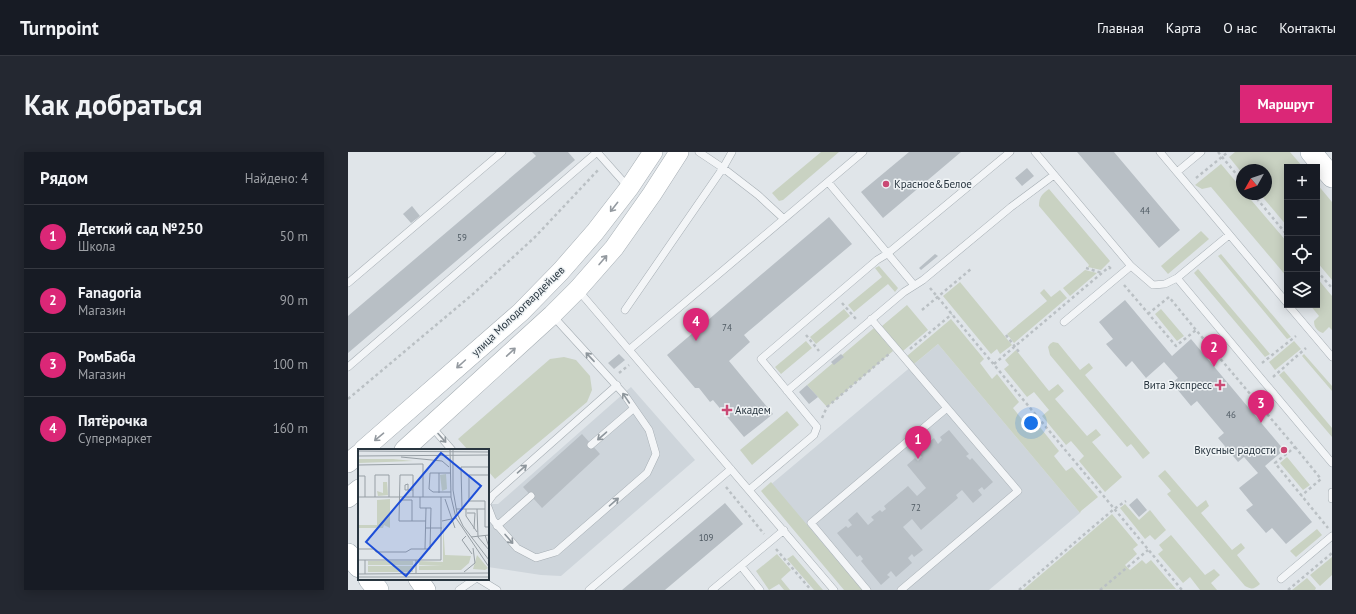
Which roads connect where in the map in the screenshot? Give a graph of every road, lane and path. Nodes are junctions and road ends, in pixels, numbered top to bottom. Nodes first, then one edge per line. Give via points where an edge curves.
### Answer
1 (502, 152) edge
2 (597, 152) edge
3 (652, 152) edge
4 (679, 152) edge
5 (699, 152) edge
6 (732, 152) edge
7 (863, 152) edge
8 (1010, 152) edge
9 (1035, 152) edge
10 (1160, 152) edge
11 (1201, 152) edge
12 (1218, 152) edge
13 (1228, 152) edge
14 (1310, 152) edge
15 (1222, 157) junction
16 (605, 162) junction
17 (723, 168) junction
18 (1177, 172) junction
19 (1236, 174) edge
20 (1054, 175) junction
21 (1332, 178) edge
22 (828, 182) junction
23 (1188, 185) junction
24 (629, 188) junction
25 (1258, 200) edge
26 (784, 219) junction
27 (1284, 231) edge
28 (1229, 235) junction
29 (887, 254) junction
30 (1130, 266) junction
31 (1086, 268) dead end
32 (971, 269) dead end
33 (562, 271) junction
34 (1319, 272) edge
35 (1102, 273) junction
36 (1118, 277) junction
37 (1177, 278) junction
38 (923, 280) junction
39 (348, 283) edge
40 (914, 285) junction
41 (1332, 288) edge
42 (578, 289) junction
43 (836, 295) junction
44 (937, 297) junction
45 (1284, 299) edge
46 (1291, 308) edge
47 (625, 310) dead end
48 (922, 310) dead end
49 (952, 314) junction
50 (1148, 314) junction
51 (552, 315) junction
52 (871, 319) junction
53 (1064, 322) dead end
54 (863, 326) junction
55 (797, 328) junction
56 (1196, 330) junction
57 (1006, 335) dead end
58 (1296, 336) dead end
59 (1015, 347) junction
60 (1306, 348) dead end
61 (630, 349) junction
62 (1019, 352) dead end
63 (902, 356) junction
64 (1332, 357) edge
65 (637, 358) junction
66 (822, 361) junction
67 (994, 364) junction
68 (348, 367) edge
69 (1254, 370) junction
70 (1265, 383) junction
71 (617, 385) junction
72 (787, 391) junction
73 (348, 399) edge
74 (947, 408) junction
75 (633, 409) junction
76 (431, 426) junction
77 (817, 427) junction
78 (592, 445) dead end
79 (1294, 447) junction
80 (364, 449) edge
81 (406, 449) edge
82 (451, 449) edge
83 (358, 455) edge
84 (348, 463) edge
85 (1332, 463) edge
86 (731, 469) junction
87 (358, 490) edge
88 (749, 490) junction
89 (490, 492) edge
90 (1332, 492) edge
91 (531, 496) dead end
92 (1301, 496) junction
93 (348, 498) edge
94 (1332, 499) edge
95 (1126, 501) dead end
96 (1114, 509) junction
97 (489, 510) edge
98 (497, 526) junction
99 (784, 530) junction
100 (1332, 534) edge
101 (1148, 550) junction
102 (1332, 553) edge
103 (348, 554) edge
104 (358, 566) edge
105 (741, 566) junction
106 (1281, 579) dead end
107 (370, 580) edge
108 (419, 580) edge
109 (474, 580) edge
110 (481, 580) edge
111 (378, 590) edge
112 (426, 590) edge
113 (460, 590) edge
114 (497, 590) edge
115 (589, 590) edge
116 (712, 590) edge
117 (760, 590) edge
118 (834, 590) edge
119 (867, 590) edge
120 (901, 590) edge
121 (1020, 590) edge
122 (1100, 590) edge
123 (1182, 590) edge
124 (1288, 590) edge

1 - 39 lane
2 - 16 lane
2 - 68 lane
3 - 24 main road, улица Молодогвардейцев
42 -> 4 main road via 614,248
5 - 17 lane
6 - 17 lane
7 - 22 lane
8 - 29 lane
9 - 20 lane
10 - 18 lane
11 - 18 lane
12 - 15 path
13 - 15 path
14 - 21 main road
15 - 19 path
15 - 23 path
16 - 24 lane
16 - 73 path via 535,237 473,294
17 - 26 lane
17 - 47 lane
18 - 23 lane
20 - 30 lane
20 - 38 lane
22 - 26 lane
22 - 29 lane
23 - 28 lane
24 -> 33 main road, улица Молодогвардейцев
25 - 27 path
26 - 61 lane
28 - 37 lane
28 - 45 lane
29 - 40 lane
29 - 43 lane
30 - 36 lane
30 - 37 lane via 1153,285 1165,284
31 - 35 path
32 - 44 path
33 - 42 main road
33 -> 80 main road, улица Молодогвардейцев via 520,312
34 - 41 path
35 - 36 path via 1109,267
35 - 59 path
36 - 50 path
36 - 53 lane
37 - 69 lane
38 - 40 lane
38 - 44 path
40 - 52 lane
42 - 51 main road
42 - 61 lane
43 - 54 path
43 - 55 lane
44 - 48 path
44 - 49 path
46 - 64 lane
49 - 63 path
49 - 67 path
50 - 56 path via 1176,346
50 - 56 path via 1169,297
71 -> 51 lane
76 -> 51 main road
52 - 54 lane
52 - 63 lane
54 - 66 lane
55 - 66 path via 802,330 822,354
55 - 72 lane via 761,359
56 - 79 path
57 - 59 path
58 - 69 path
59 - 62 path
59 - 67 path
60 - 70 path
61 - 65 lane
63 - 74 lane
63 - 77 path via 893,351 827,407
65 - 71 path via 618,374
65 - 86 lane
66 - 72 lane
67 - 96 path
69 - 70 lane
70 - 85 lane
75 -> 71 lane
89 -> 71 lane
72 - 77 lane
74 - 119 lane via 811,523
74 - 120 lane via 1018,491
75 -> 78 lane
98 -> 75 lane via 517,548 536,558 556,552 648,473 656,454 649,430
76 - 81 main road
76 -> 82 lane
77 - 88 lane via 814,435
79 - 92 path via 1275,464
79 - 92 path via 1321,479
83 - 84 main road
86 - 88 lane
86 - 115 lane
87 - 93 main road
88 - 99 lane
90 - 94 lane
91 - 98 lane
92 - 100 path
95 - 96 path
96 - 101 path
96 - 121 path
97 - 98 lane
99 - 105 lane
99 - 118 lane
100 - 106 lane
101 - 122 path
101 - 123 path
102 - 124 path
103 - 104 main road
105 - 116 lane
105 - 117 lane
107 - 111 main road
108 - 112 main road
109 - 113 lane
110 - 114 lane

